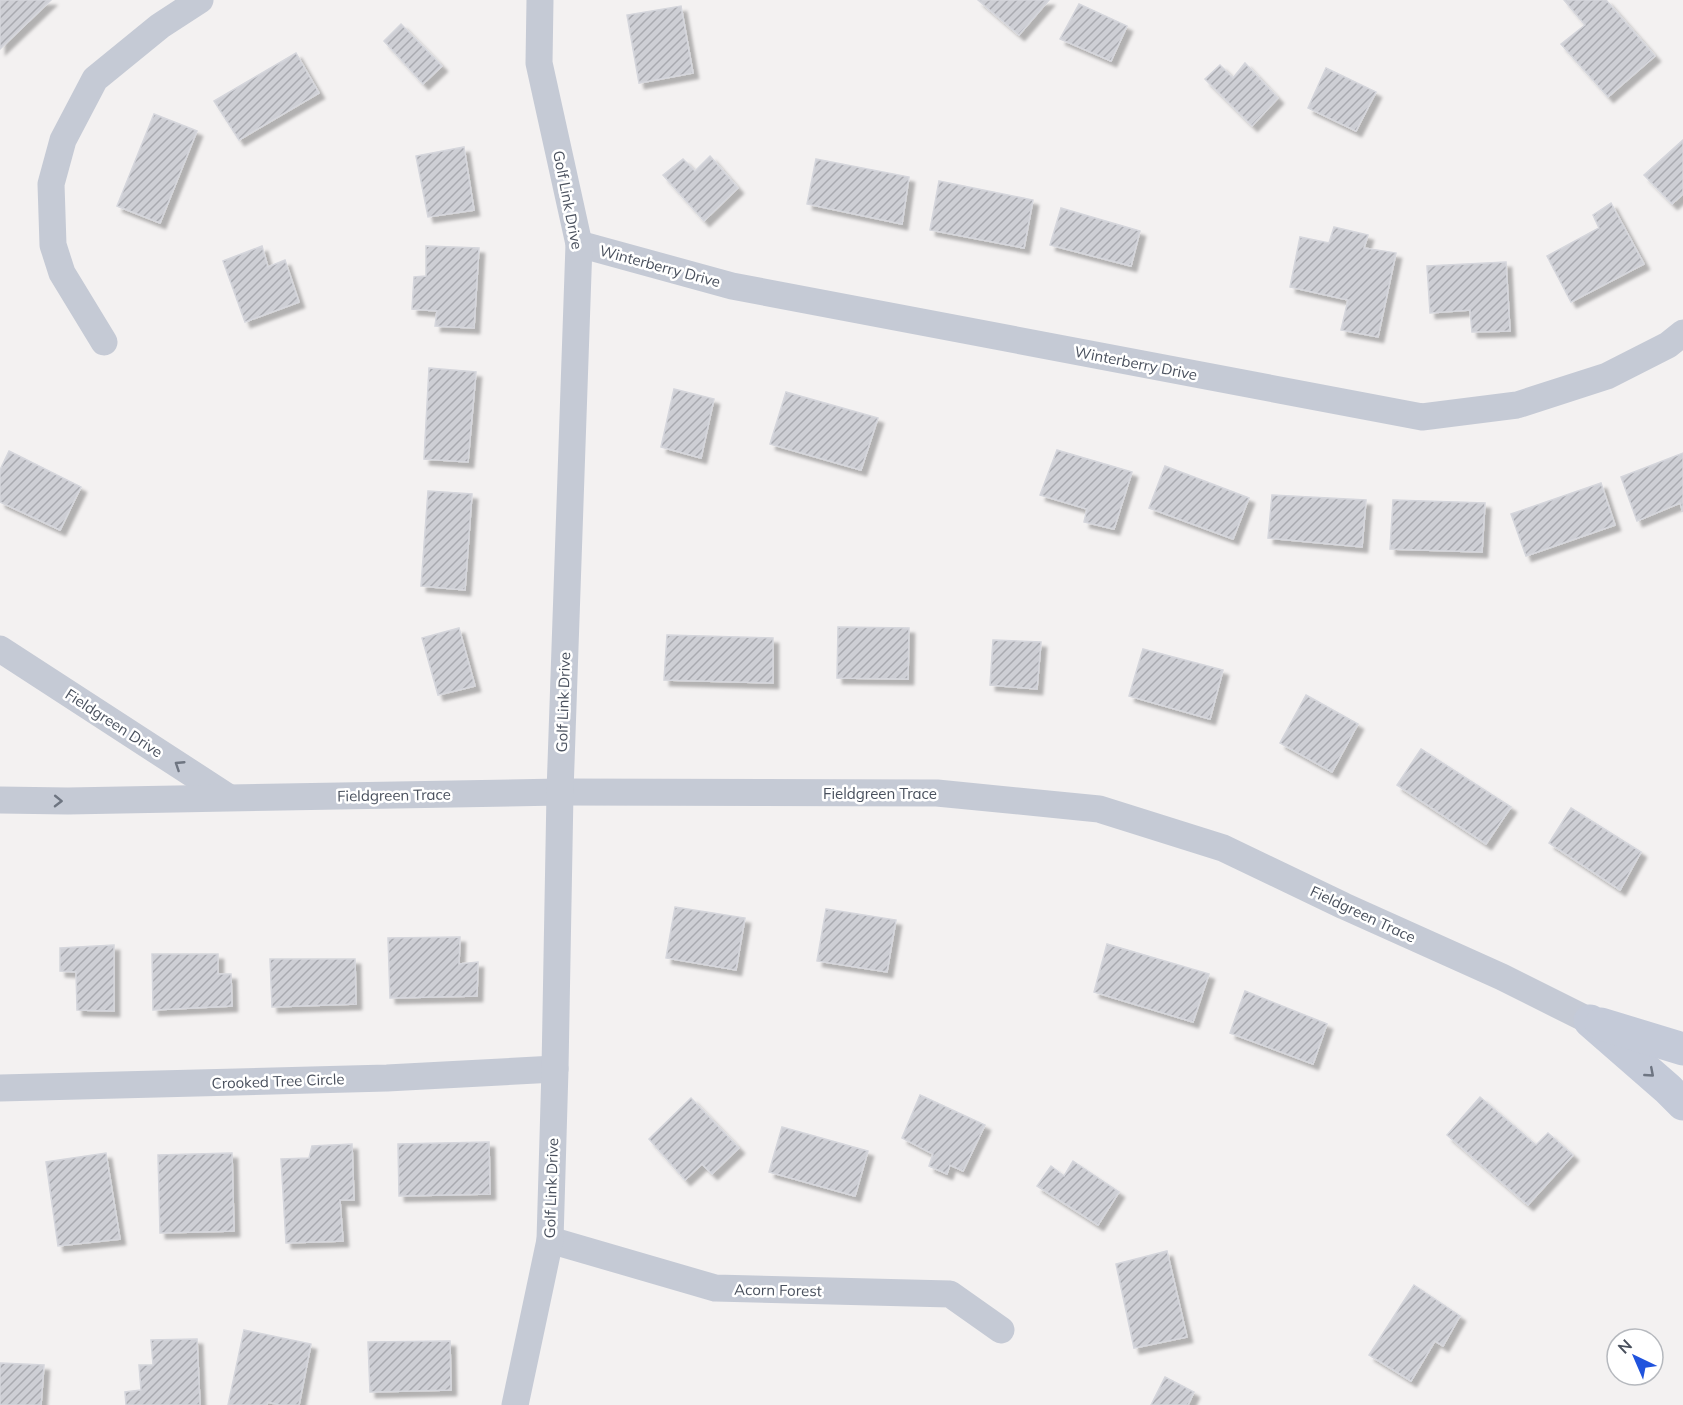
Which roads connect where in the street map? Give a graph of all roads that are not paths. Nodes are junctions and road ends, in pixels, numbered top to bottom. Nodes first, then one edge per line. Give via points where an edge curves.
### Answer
1 (200, 0) edge
2 (540, 0) edge
3 (579, 244) junction
4 (1683, 333) edge
5 (104, 342) dead end
6 (0, 649) edge
7 (560, 792) junction
8 (228, 797) junction
9 (0, 800) edge
10 (1590, 1021) junction
11 (1683, 1049) edge
12 (555, 1069) junction
13 (0, 1088) edge
14 (1683, 1104) edge
15 (550, 1240) junction
16 (1001, 1330) dead end
17 (515, 1405) edge

1 - 5 street via 160,26 95,79 63,140 51,184 53,244 62,273
2 - 3 street, Golf Link Drive via 539,63
3 - 4 street, Winterberry Drive via 732,286 1422,417 1517,405 1607,376 1668,345
3 - 7 street, Golf Link Drive
8 -> 6 street, Fieldgreen Drive
7 - 8 street, Fieldgreen Trace
7 - 10 street, Fieldgreen Trace via 937,793 1099,809 1223,848
7 - 12 street, Golf Link Drive
9 -> 8 street, Fieldgreen Trace
10 - 11 street
10 -> 14 street, Fieldgreen Trace
12 - 13 street, Crooked Tree Circle via 387,1078
12 - 15 street, Golf Link Drive
15 - 16 street, Acorn Forest via 715,1288 950,1294
15 - 17 street, Golf Link Drive

